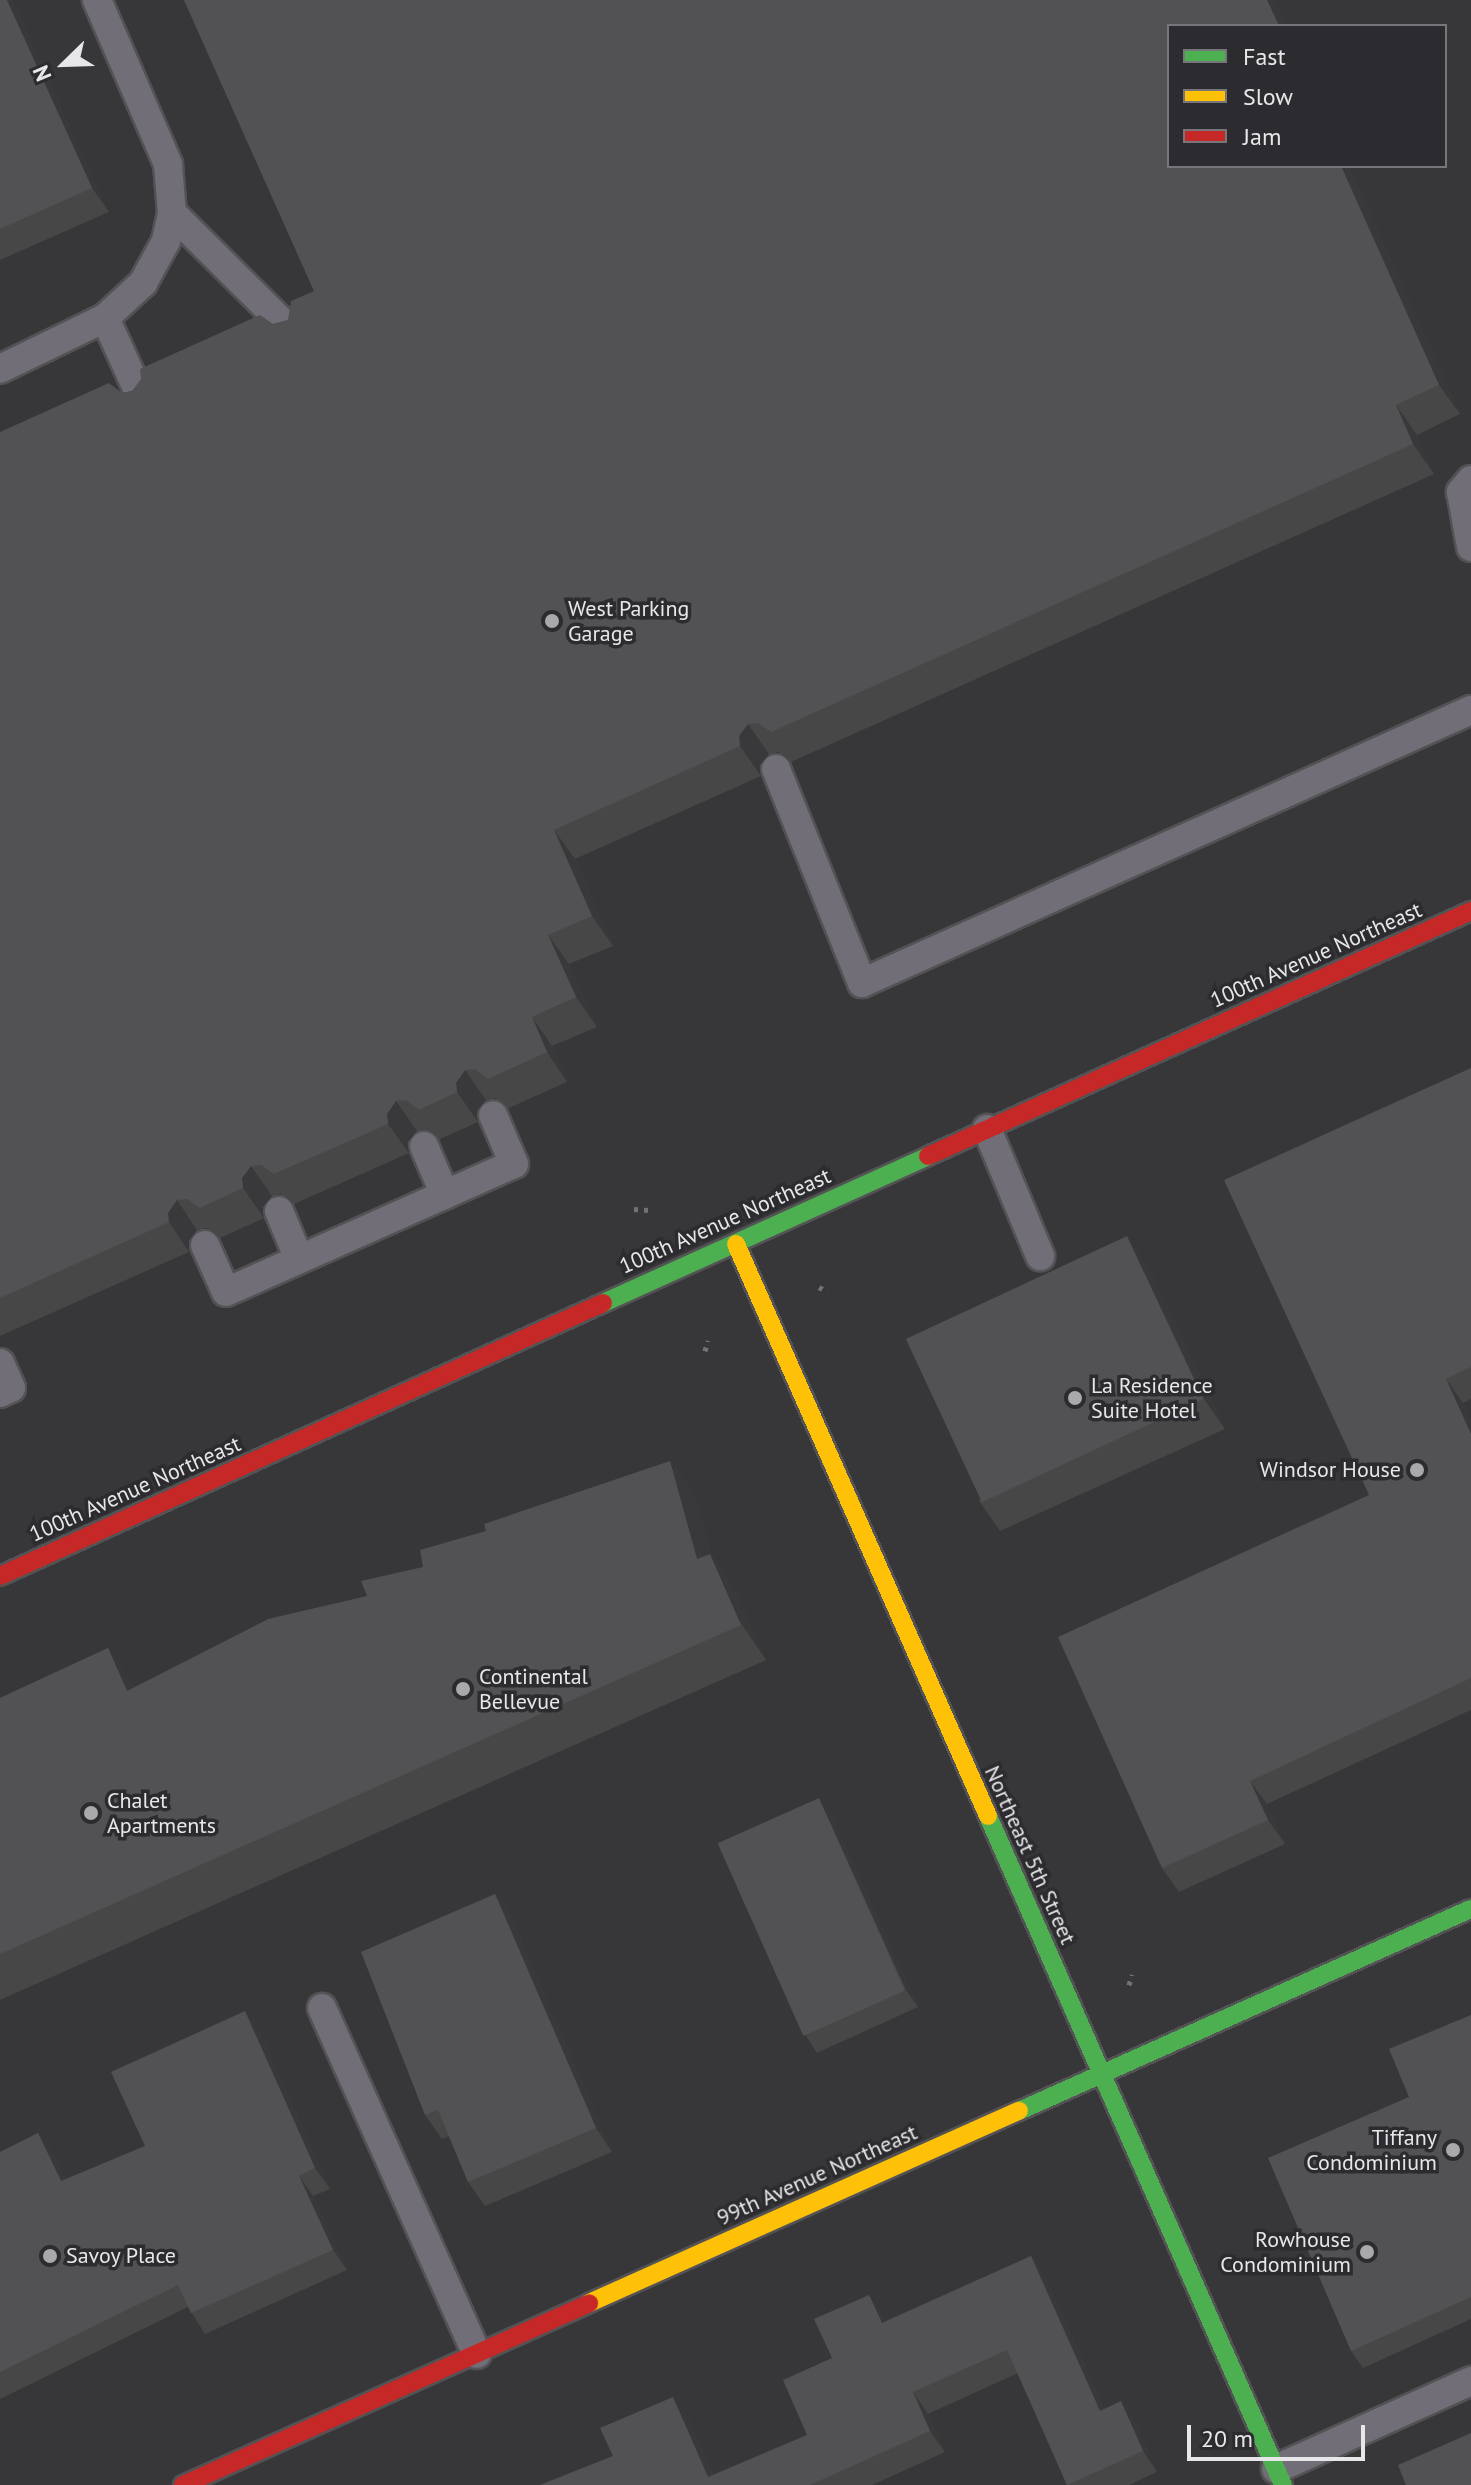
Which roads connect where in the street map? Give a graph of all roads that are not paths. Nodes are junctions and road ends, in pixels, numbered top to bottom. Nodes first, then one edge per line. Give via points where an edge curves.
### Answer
1 (97, 0) edge
2 (172, 213) junction
3 (105, 318) junction
4 (297, 337) edge
5 (0, 369) edge
6 (145, 406) edge
7 (1471, 480) edge
8 (1471, 547) edge
9 (1471, 710) edge
10 (776, 769) edge
11 (1471, 911) edge
12 (493, 1115) edge
13 (987, 1129) junction
14 (424, 1146) edge
15 (445, 1195) junction
16 (279, 1211) edge
17 (736, 1244) junction
18 (205, 1245) edge
19 (1040, 1256) dead end
20 (299, 1259) junction
21 (0, 1363) edge
22 (0, 1393) edge
23 (0, 1576) edge
24 (1471, 1909) edge
25 (322, 2008) dead end
26 (1100, 2075) junction
27 (477, 2354) junction
28 (1471, 2381) edge
29 (1280, 2477) edge
30 (183, 2485) edge

1 - 2 lane via 168,164
2 - 3 lane via 166,241 143,283
2 - 4 lane
3 - 5 lane
3 - 6 lane
7 - 8 lane via 1461,492
9 - 10 lane via 862,983
11 - 13 street, 100th Avenue Northeast
12 - 15 lane via 514,1164
13 - 17 street, 100th Avenue Northeast
13 - 19 lane
14 - 15 lane
15 - 20 lane
16 - 20 lane
17 - 23 street, 100th Avenue Northeast
17 - 26 street, Northeast 5th Street
18 - 20 lane via 226,1292
21 - 22 lane via 11,1388
24 - 26 street, 99th Avenue Northeast
25 - 27 lane
26 - 27 street, 99th Avenue Northeast
26 - 29 street, Northeast 5th Street
27 - 30 street, 99th Avenue Northeast
28 - 29 lane

